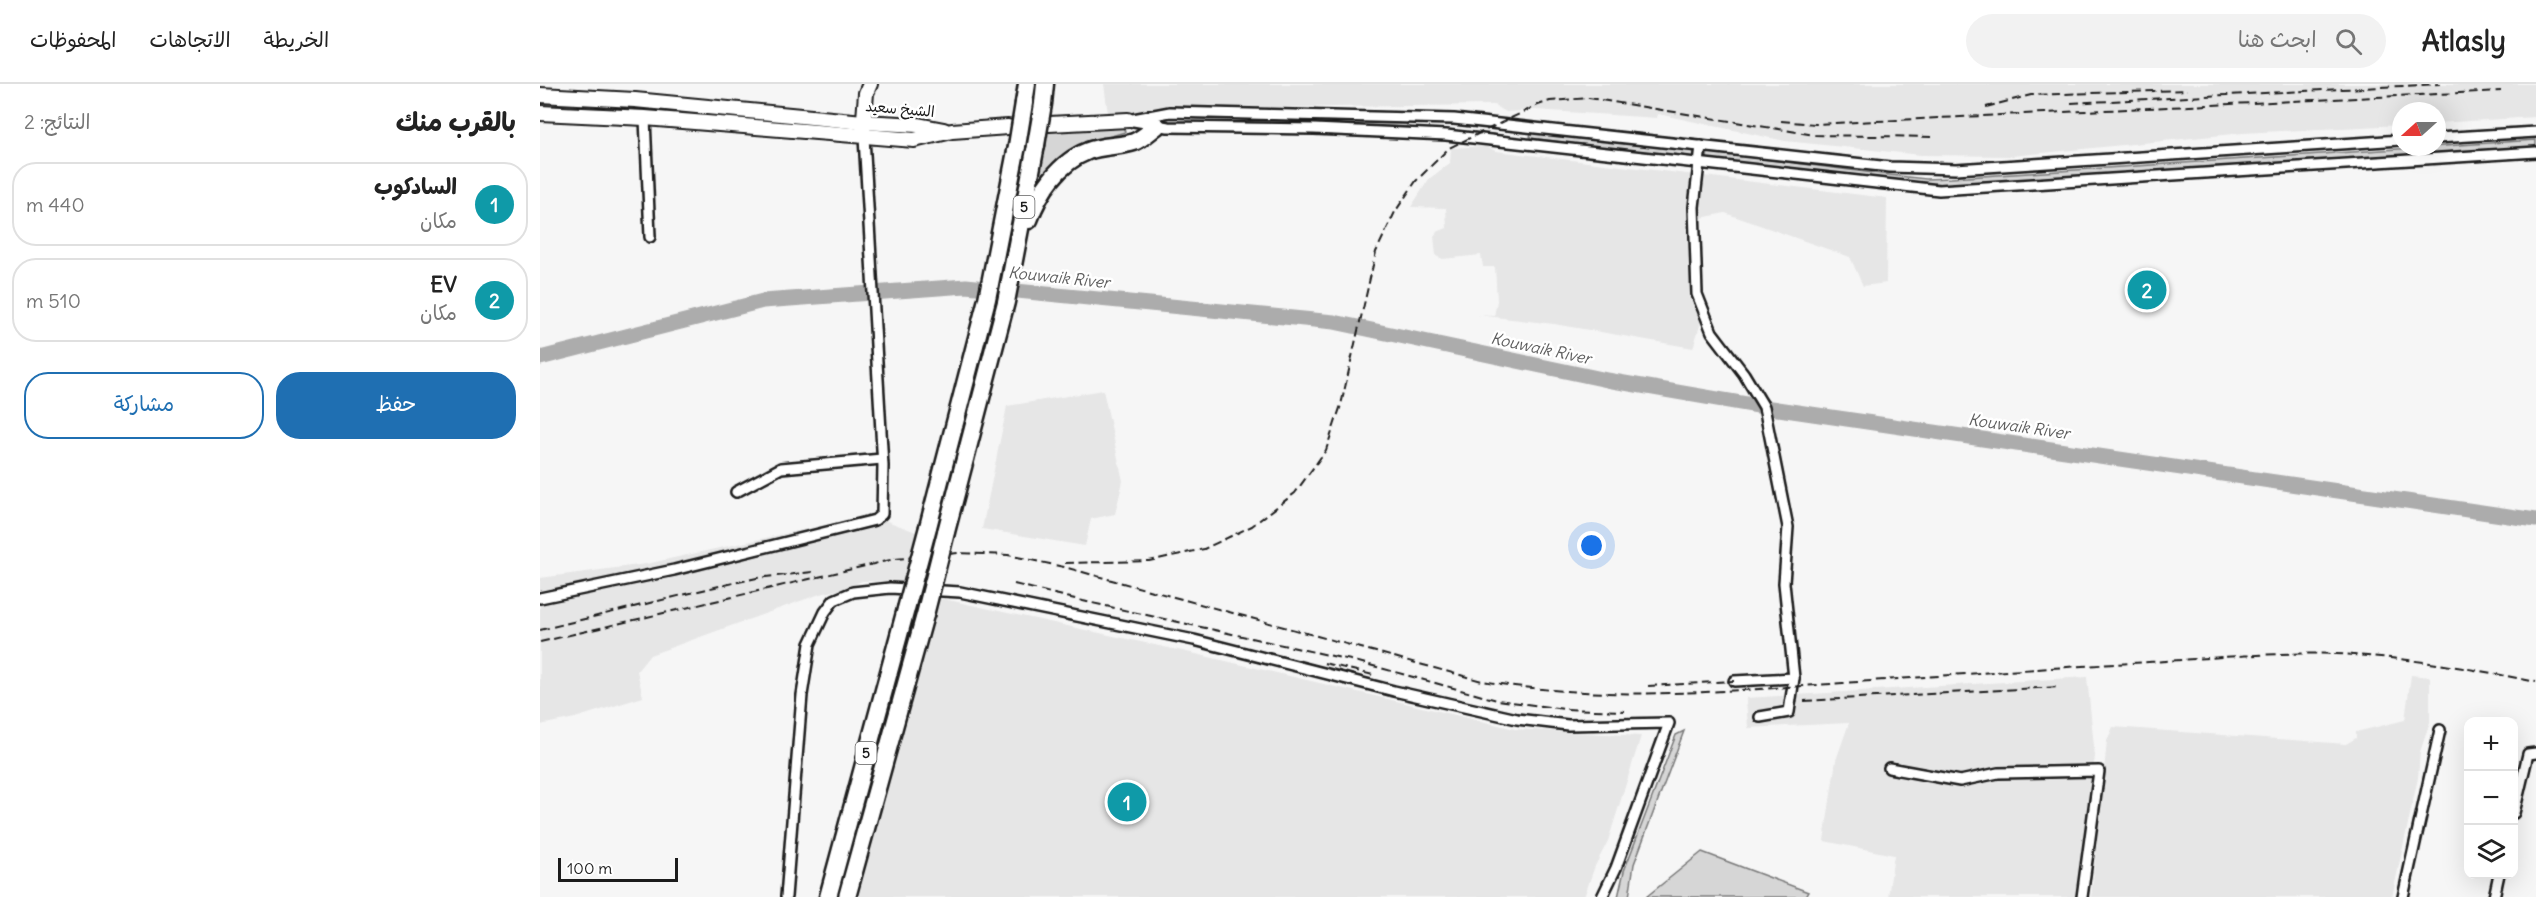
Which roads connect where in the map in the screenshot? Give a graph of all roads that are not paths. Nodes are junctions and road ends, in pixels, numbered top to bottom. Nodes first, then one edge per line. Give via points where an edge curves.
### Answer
1 (1027, 84) edge
2 (1045, 84) edge
3 (866, 87) edge
4 (540, 95) edge
5 (540, 113) edge
6 (645, 118) junction
7 (1128, 120) junction
8 (863, 122) junction
9 (1049, 124) dead end
10 (1157, 126) junction
11 (1008, 127) dead end
12 (952, 131) junction
13 (2536, 132) edge
14 (864, 137) junction
15 (2446, 137) edge
16 (2392, 141) edge
17 (1701, 146) junction
18 (2536, 152) edge
19 (1699, 163) junction
20 (650, 237) dead end
21 (1012, 269) junction
22 (882, 459) junction
23 (736, 492) dead end
24 (540, 598) edge
25 (1794, 678) junction
26 (1734, 681) dead end
27 (1760, 717) dead end
28 (2439, 730) dead end
29 (2536, 753) edge
30 (1889, 768) dead end
31 (2518, 796) edge
32 (2498, 879) edge
33 (2085, 896) edge
34 (786, 897) edge
35 (828, 897) edge
36 (847, 897) edge
37 (1602, 897) edge
38 (2403, 897) edge
39 (2494, 897) edge

1 - 35 highway, 5, bridge via 987,299
2 - 21 highway, 5, bridge
3 - 8 main road
4 - 8 main road, الشيخ سعيد
5 - 6 main road, الشيخ سعيد
6 - 14 main road, الشيخ سعيد
6 - 20 street
7 - 9 main road
7 - 10 street
7 - 17 street via 1170,112 1454,118
8 - 12 main road, الشيخ سعيد
8 - 14 main road
10 - 19 street via 1446,135
10 - 21 highway via 1132,142 1088,150 1069,160 1036,201
11 - 12 main road
12 - 14 main road, الشيخ سعيد via 914,140
13 - 15 street
14 - 22 street
16 - 17 street via 1956,169 1890,167
17 - 19 street
18 - 19 street via 1939,190
19 - 25 street via 1694,207 1696,294 1712,332 1764,407 1788,526 1784,583
21 - 36 highway, 5, bridge via 925,615
22 - 23 street via 781,468
22 - 24 street via 882,514 875,520 674,570
25 - 26 street
25 - 27 street via 1789,712
28 - 38 street
29 - 31 street via 2528,754
30 - 33 street via 1960,781 1998,773 2098,771
32 - 39 street
34 - 37 street via 802,695 810,644 834,600 853,592 890,588 960,592 1086,616 1517,719 1568,725 1669,723

